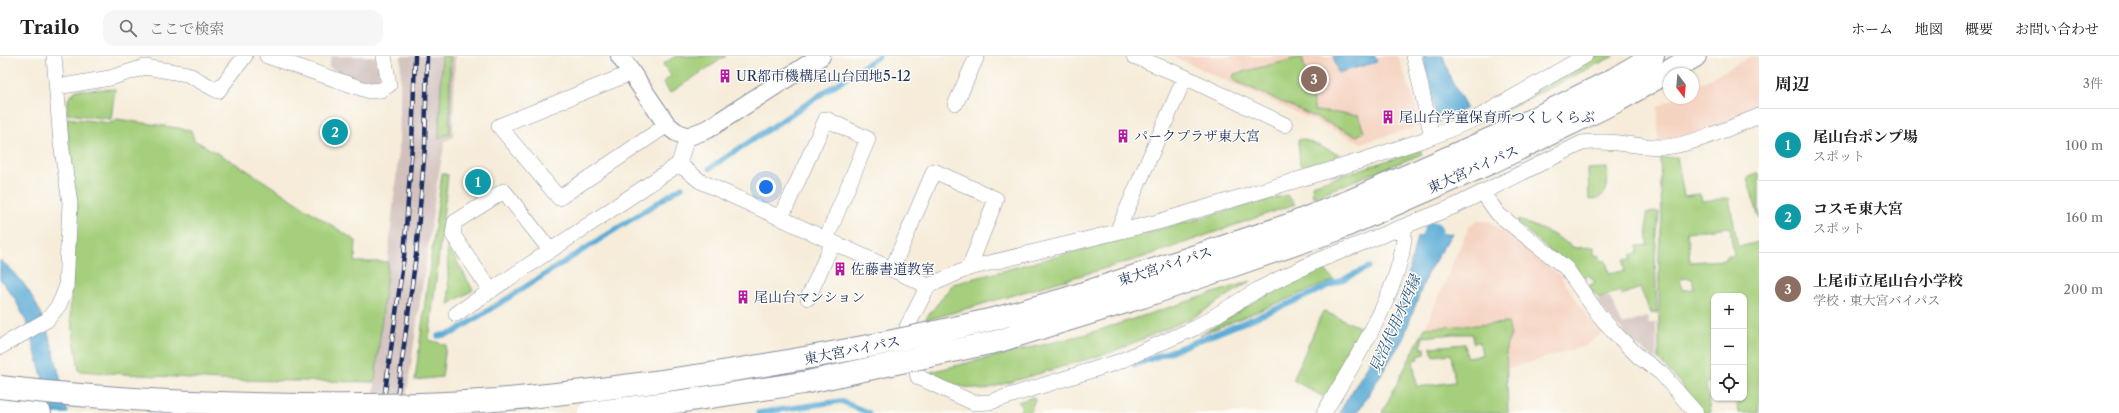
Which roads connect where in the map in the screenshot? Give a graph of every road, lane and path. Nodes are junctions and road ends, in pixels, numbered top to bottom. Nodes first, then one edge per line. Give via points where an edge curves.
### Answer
1 (54, 56) edge
2 (245, 56) edge
3 (267, 56) edge
4 (384, 56) edge
5 (620, 56) edge
6 (821, 56) edge
7 (977, 56) edge
8 (1134, 56) edge
9 (1414, 56) edge
10 (1585, 56) edge
11 (1654, 56) edge
12 (1695, 56) edge
13 (631, 73) junction
14 (1185, 77) junction
15 (57, 87) junction
16 (956, 103) dead end
17 (1759, 116) edge
18 (667, 125) junction
19 (1284, 125) dead end
20 (687, 137) junction
21 (1432, 137) junction
22 (680, 164) junction
23 (1483, 193) junction
24 (781, 218) junction
25 (1404, 227) junction
26 (1117, 232) junction
27 (830, 240) junction
28 (550, 250) junction
29 (969, 268) junction
30 (892, 269) junction
31 (928, 286) junction
32 (491, 291) junction
33 (808, 298) dead end
34 (456, 314) dead end
35 (0, 347) edge
36 (0, 387) edge
37 (0, 409) edge
38 (40, 413) edge
39 (589, 413) edge
40 (1324, 413) edge
41 (1696, 413) edge

1 - 15 street
2 - 15 street via 218,91 187,74 145,67 110,78
3 - 4 street via 369,91 381,90 389,85
5 - 13 street
6 - 20 street via 708,129
7 - 16 street
8 - 14 street
9 - 21 street
10 - 21 street via 1477,118
11 - 36 highway, 東大宮バイパス, bridge via 1614,79 1514,128 1289,225 1070,298 898,341 795,361 697,376 536,397 429,404 256,404 89,396
12 - 39 highway, 東大宮バイパス, bridge via 1617,101 1490,163 1336,230 1142,297 999,341 804,383
13 - 18 street
13 - 18 street via 498,126 560,198
14 - 19 street
14 - 26 street
15 - 35 street via 61,143 70,203 66,288 61,301 47,320
17 - 23 street via 1732,128 1676,146 1582,143
18 - 20 street
20 - 22 street
21 - 26 street via 1259,192
22 - 24 street via 700,181
22 - 28 street
23 - 25 street
23 - 41 street via 1498,214 1566,268 1609,327 1639,357 1661,373
24 - 27 street
24 - 27 street via 826,119 833,122 868,139
25 - 31 street via 1285,276 1195,328 1118,362 990,402 974,403 918,377 907,327
25 - 40 street via 1399,270 1389,295
26 - 29 street
27 - 30 street
27 - 33 street
28 - 32 street
28 - 32 street via 504,191 455,222 453,235
29 - 30 street via 996,199 934,171
29 - 31 street
30 - 31 street
32 - 34 street
37 - 38 highway

